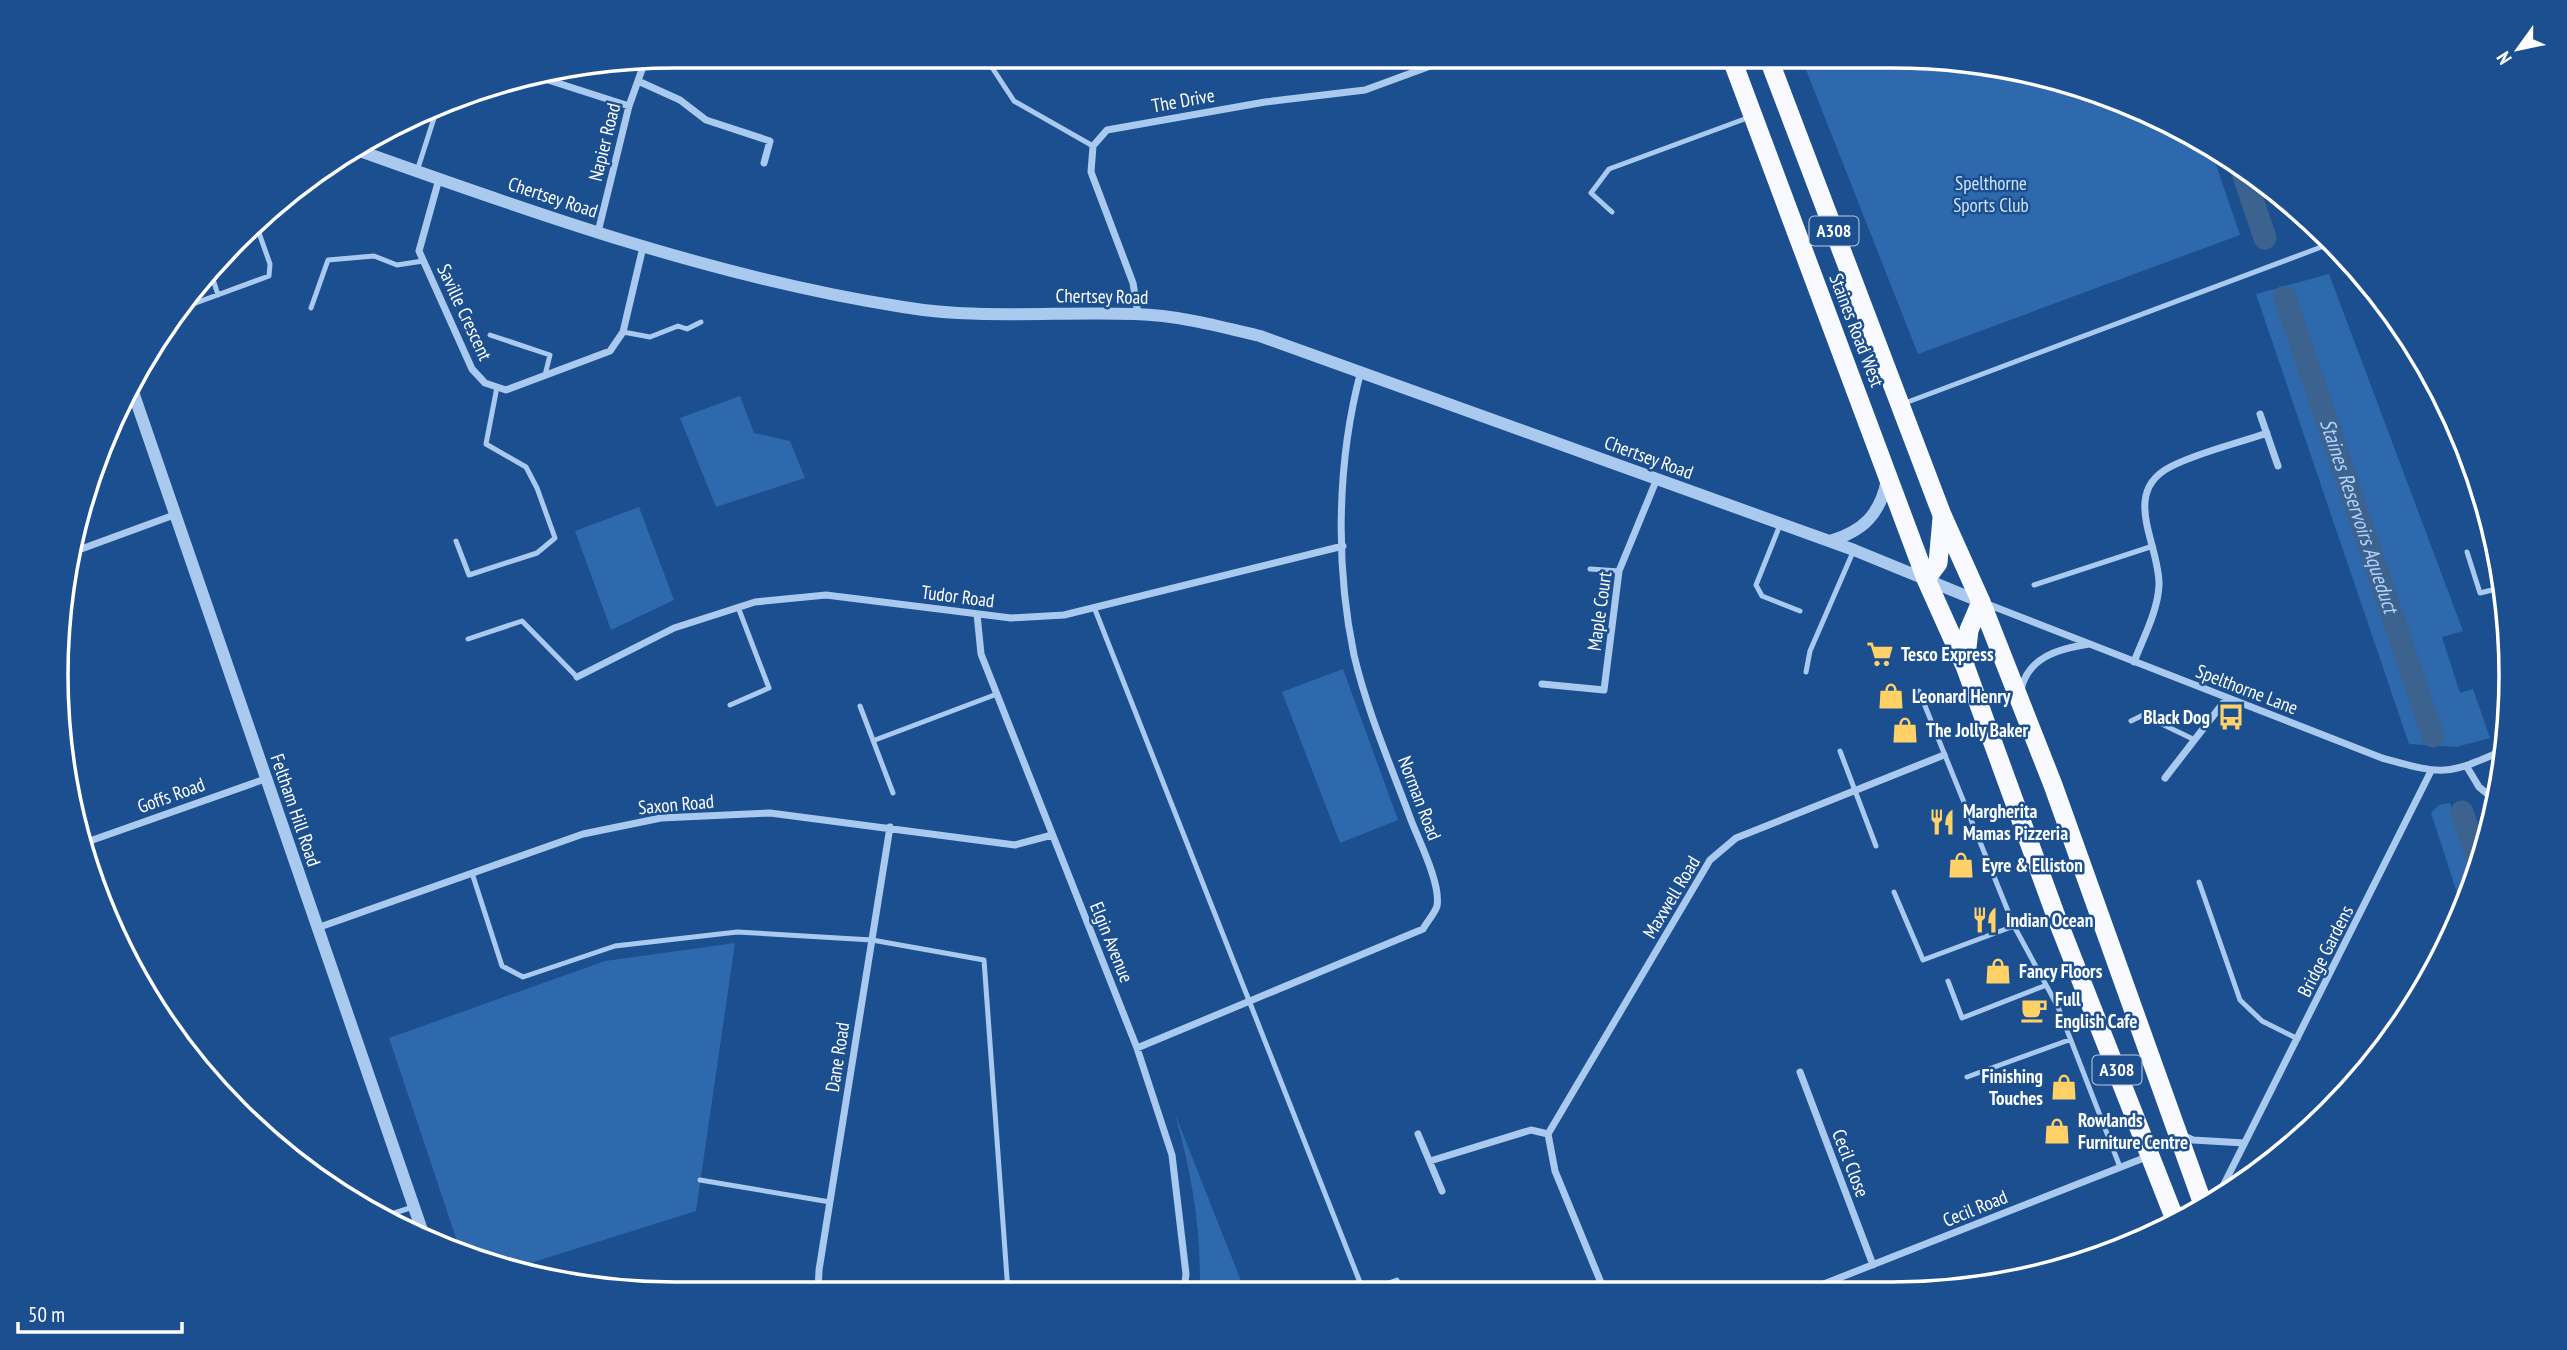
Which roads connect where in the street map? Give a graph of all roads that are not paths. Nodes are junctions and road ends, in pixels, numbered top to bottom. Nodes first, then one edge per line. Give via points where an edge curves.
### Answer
1 (1425, 68) edge
2 (1735, 68) edge
3 (1772, 68) edge
4 (993, 69) dead end
5 (642, 70) edge
6 (638, 80) junction
7 (552, 81) edge
8 (629, 106) junction
9 (1753, 116) junction
10 (434, 118) edge
11 (1093, 146) junction
12 (367, 153) edge
13 (764, 163) dead end
14 (417, 172) junction
15 (439, 179) junction
16 (1612, 212) dead end
17 (598, 232) junction
18 (259, 234) edge
19 (643, 247) junction
20 (2322, 247) edge
21 (423, 261) junction
22 (214, 282) edge
23 (218, 295) junction
24 (197, 303) edge
25 (311, 308) dead end
26 (1138, 314) junction
27 (701, 323) dead end
28 (623, 332) junction
29 (490, 335) dead end
30 (1361, 371) junction
31 (545, 375) junction
32 (497, 387) junction
33 (135, 400) edge
34 (1899, 405) junction
35 (2260, 414) dead end
36 (2267, 433) junction
37 (2278, 466) dead end
38 (1888, 477) junction
39 (1656, 481) junction
40 (174, 515) junction
41 (1942, 515) junction
42 (1780, 525) junction
43 (456, 541) dead end
44 (1829, 541) junction
45 (1343, 546) junction
46 (2153, 546) junction
47 (82, 549) edge
48 (1854, 550) junction
49 (2467, 552) dead end
50 (1590, 569) dead end
51 (1619, 571) junction
52 (1926, 579) junction
53 (2034, 585) dead end
54 (2493, 590) edge
55 (1981, 602) junction
56 (738, 607) junction
57 (1094, 607) junction
58 (1800, 611) dead end
59 (977, 614) junction
60 (468, 639) dead end
61 (2090, 644) junction
62 (2134, 662) junction
63 (1965, 666) junction
64 (1806, 672) dead end
65 (577, 677) joint
66 (1542, 684) dead end
67 (1919, 691) dead end
68 (997, 694) junction
69 (2019, 697) junction
70 (2227, 698) junction
71 (730, 705) dead end
72 (860, 706) dead end
73 (2131, 721) dead end
74 (875, 740) junction
75 (2195, 740) junction
76 (1840, 751) dead end
77 (1944, 755) junction
78 (2494, 755) edge
79 (2467, 767) junction
80 (2431, 771) junction
81 (2165, 778) dead end
82 (265, 779) junction
83 (1855, 790) junction
84 (893, 793) dead end
85 (2487, 794) edge
86 (890, 827) junction
87 (1052, 835) junction
88 (91, 840) edge
89 (1876, 846) dead end
90 (471, 873) junction
91 (2199, 881) dead end
92 (1894, 892) dead end
93 (2057, 919) junction
94 (2014, 926) junction
95 (316, 928) junction
96 (872, 940) junction
97 (1948, 981) dead end
98 (2044, 986) junction
99 (1249, 1001) junction
100 (2298, 1039) junction
101 (2069, 1040) junction
102 (1137, 1048) junction
103 (1800, 1072) dead end
104 (1967, 1077) dead end
105 (2176, 1130) junction
106 (1418, 1134) dead end
107 (1548, 1134) junction
108 (2244, 1143) junction
109 (2150, 1156) junction
110 (1430, 1161) junction
111 (2120, 1167) junction
112 (700, 1180) dead end
113 (2225, 1181) edge
114 (1442, 1191) dead end
115 (2200, 1197) edge
116 (830, 1202) junction
117 (413, 1206) junction
118 (395, 1212) edge
119 (2172, 1212) edge
120 (420, 1225) edge
121 (1873, 1265) junction
122 (1397, 1280) dead end
123 (819, 1282) edge
124 (1008, 1282) edge
125 (1185, 1282) edge
126 (1360, 1282) edge
127 (1392, 1282) edge
128 (1601, 1282) edge
129 (1829, 1282) edge

1 - 11 street, The Drive via 1365,90 1107,130
2 - 9 highway, Staines Road West / A308
3 - 34 highway, A308
4 - 11 lane via 1014,101
5 - 6 street, Napier Road
6 - 8 street, Napier Road
6 - 13 street via 680,100 706,120 770,141
7 - 8 street
8 - 17 street, Napier Road
9 - 16 lane via 1609,169 1591,193
9 - 38 highway, Staines Road West / A308
10 - 14 lane
11 - 26 street via 1091,173 1133,283
12 - 14 street, Chertsey Road
14 - 15 street, Chertsey Road
15 - 17 street, Chertsey Road
15 - 21 street, Saville Crescent via 419,251
17 - 19 street, Chertsey Road
18 - 23 lane via 270,264 269,276
19 - 26 street, Chertsey Road via 902,307 1003,316
19 - 28 street
20 - 34 lane
21 - 25 lane via 397,265 373,256 328,260
21 - 32 street, Saville Crescent via 472,369 485,383
22 - 23 lane
23 - 24 lane
26 - 30 street, Chertsey Road via 1197,321 1260,336
27 - 28 lane via 650,337
28 - 31 street via 610,351
29 - 31 lane via 550,355
30 - 39 street, Chertsey Road
30 - 45 street, Norman Road via 1349,422
31 - 32 street via 506,390
32 - 43 lane via 486,444 526,467 555,538 537,554 469,575
33 - 40 street, Feltham Hill Road
34 - 41 highway, A308
35 - 36 street
36 - 37 street
36 - 46 street via 2170,467 2155,478 2146,492 2143,513
38 - 44 street via 1875,514 1862,528
38 - 52 highway, Staines Road West / A308
39 - 42 street, Chertsey Road
39 - 51 street, Maple Court
40 - 47 street
40 - 82 street, Feltham Hill Road
41 - 52 highway via 1938,563
41 - 55 highway, A308
42 - 44 street, Chertsey Road
42 - 58 lane via 1756,585 1762,596
44 - 48 street, Chertsey Road
45 - 57 street, Tudor Road
45 - 99 street, Norman Road via 1354,654 1432,874 1437,906 1423,929
46 - 53 lane
46 - 62 street via 2159,586
48 - 52 street, Chertsey Road
48 - 64 lane via 1810,650
49 - 54 lane via 2480,593
50 - 51 lane
51 - 66 street, Maple Court via 1604,690
52 - 55 street, Chertsey Road
52 - 63 highway, A308
55 - 61 street, Spelthorne Lane
55 - 63 highway via 1969,630
55 - 69 highway, A308
56 - 59 street, Tudor Road via 826,595
56 - 65 street, Tudor Road via 674,628
56 - 71 lane via 769,688
57 - 59 street, Tudor Road via 1064,615 1011,618
57 - 99 lane
59 - 68 street, Elgin Avenue via 981,654
60 - 65 lane via 522,621
61 - 62 street, Spelthorne Lane
61 - 69 street via 2066,648 2030,667
62 - 70 street, Spelthorne Lane
63 - 93 highway, A308
67 - 77 lane
68 - 74 lane
68 - 87 street, Elgin Avenue
69 - 105 highway, A308
70 - 75 street
70 - 80 street, Spelthorne Lane via 2382,758
72 - 74 lane
73 - 75 lane via 2143,715
74 - 84 lane
75 - 81 street
76 - 83 lane
77 - 83 street, Maxwell Road
77 - 94 lane
78 - 79 street, Spelthorne Lane
79 - 80 street, Spelthorne Lane
79 - 85 street
80 - 100 street, Bridge Gardens
82 - 88 street, Goffs Road
82 - 95 street, Feltham Hill Road
83 - 89 lane
83 - 107 street, Maxwell Road via 1736,838 1710,860
86 - 87 street, Saxon Road via 1015,845
86 - 90 street, Saxon Road via 771,813 661,818 583,834
86 - 96 street, Dane Road
87 - 102 street, Elgin Avenue
90 - 95 street, Saxon Road
90 - 96 lane via 502,965 523,977 615,947 737,932
91 - 100 lane via 2240,1000 2262,1021
92 - 94 lane via 1923,960
93 - 94 lane
93 - 109 highway, A308
94 - 98 lane
95 - 117 street, Feltham Hill Road
96 - 116 street, Dane Road
96 - 124 lane via 984,960
97 - 98 lane via 1962,1018
98 - 101 lane
99 - 102 street, Norman Road
99 - 126 lane
100 - 108 street, Bridge Gardens
101 - 104 lane
101 - 111 lane
102 - 125 street, Elgin Avenue via 1172,1155
103 - 121 street, Cecil Close
105 - 108 street via 2193,1140
105 - 115 highway, A308
106 - 110 street
107 - 110 street via 1531,1130
107 - 128 street via 1555,1171
108 - 113 street, Bridge Gardens
109 - 111 street, Cecil Road
109 - 119 highway, A308
110 - 114 street
111 - 121 street, Cecil Road
112 - 116 lane
116 - 123 street, Dane Road
117 - 118 lane
117 - 120 street, Feltham Hill Road
121 - 129 street, Cecil Road
122 - 127 lane

